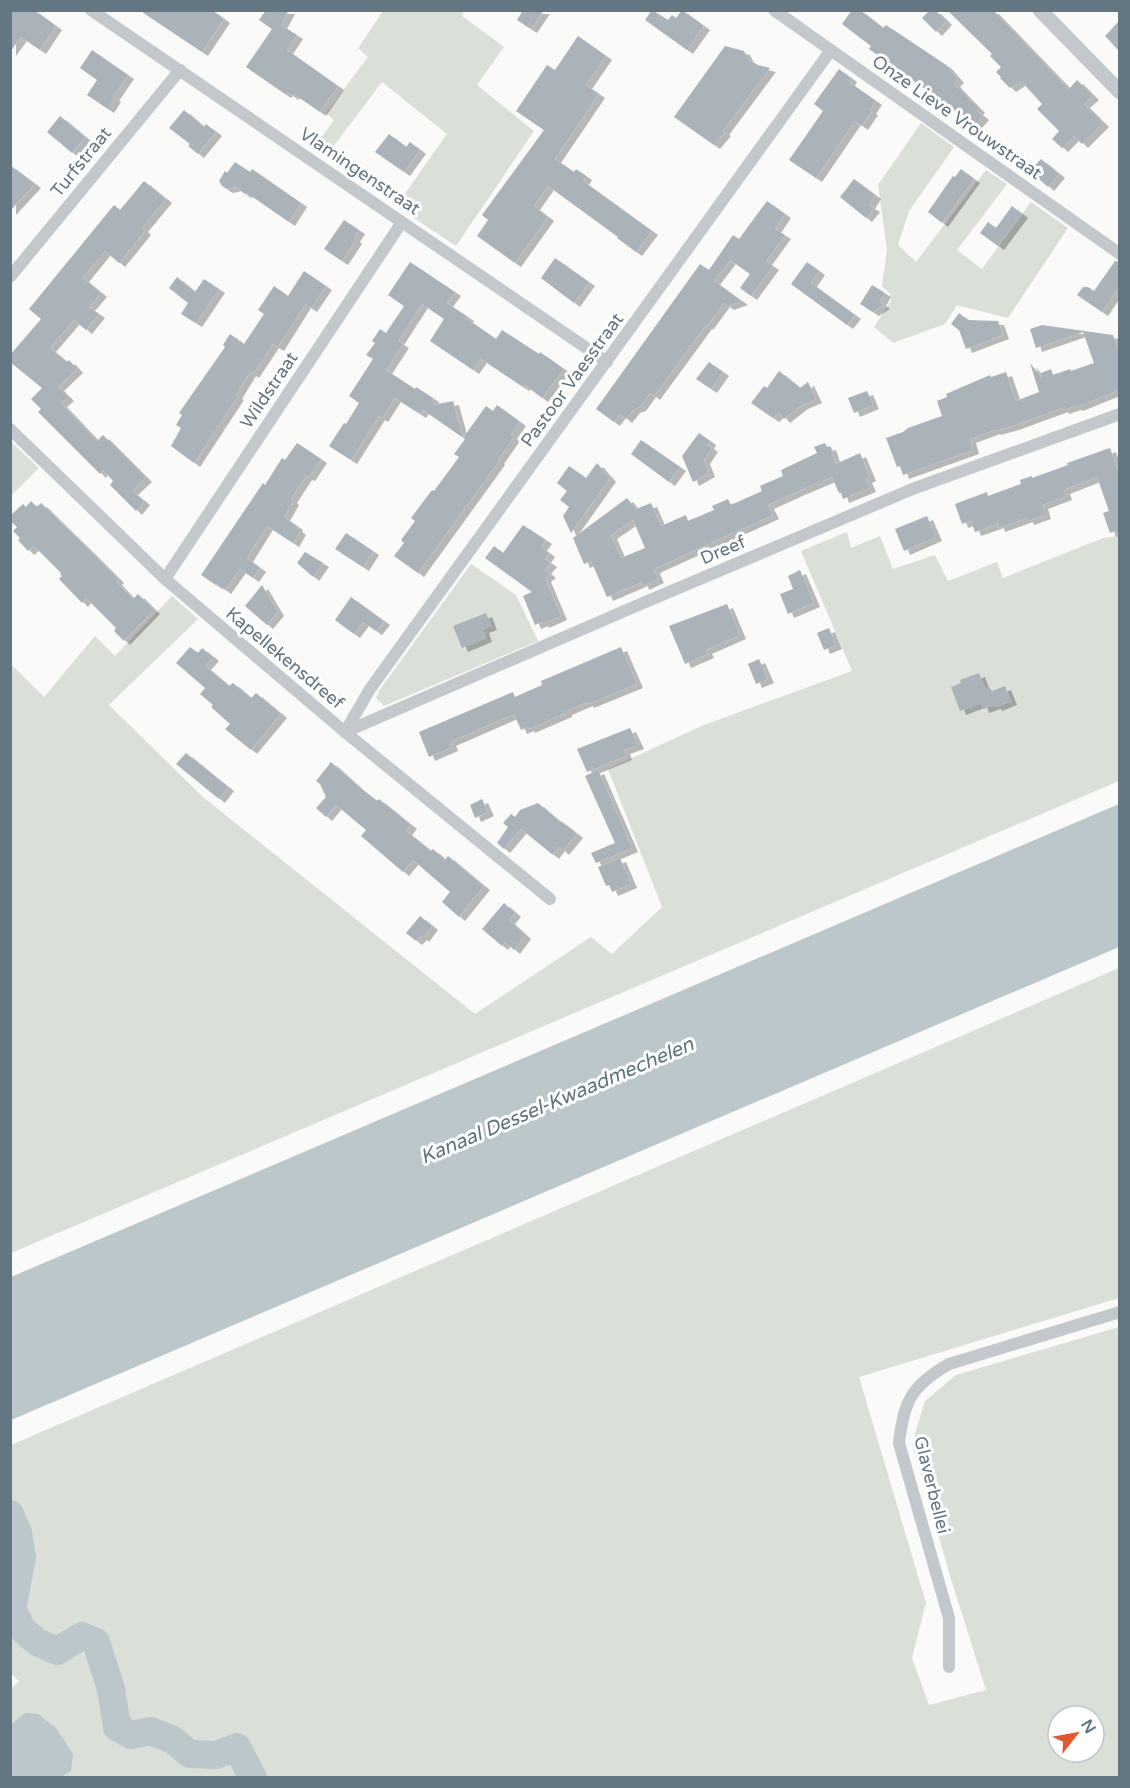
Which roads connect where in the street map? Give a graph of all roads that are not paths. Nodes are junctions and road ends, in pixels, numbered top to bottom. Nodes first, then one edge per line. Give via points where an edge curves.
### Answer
1 (91, 10) edge
2 (1040, 10) edge
3 (777, 11) edge
4 (831, 50) junction
5 (180, 70) junction
6 (1119, 92) edge
7 (402, 222) junction
8 (1119, 254) edge
9 (10, 277) edge
10 (607, 362) junction
11 (1119, 414) edge
12 (10, 429) edge
13 (165, 579) junction
14 (345, 732) junction
15 (550, 899) dead end
16 (1119, 1312) edge
17 (949, 1667) dead end

1 - 5 street, Vlamingenstraat
2 - 6 street
3 - 4 street, Onze Lieve Vrouwstraat
4 - 8 street, Onze Lieve Vrouwstraat
4 - 10 street, Pastoor Vaesstraat
5 - 7 street, Vlamingenstraat
5 - 9 street, Turfstraat
7 - 10 street, Vlamingenstraat
7 - 13 street, Wildstraat
10 - 14 street, Pastoor Vaesstraat via 370,689
11 - 14 street, Dreef via 915,488
12 - 13 street, Kapellekensdreef
13 - 14 street, Kapellekensdreef
14 - 15 street, Kapellekensdreef
16 - 17 street, Glaverbellei via 949,1364 928,1376 910,1397 902,1417 899,1443 949,1618

